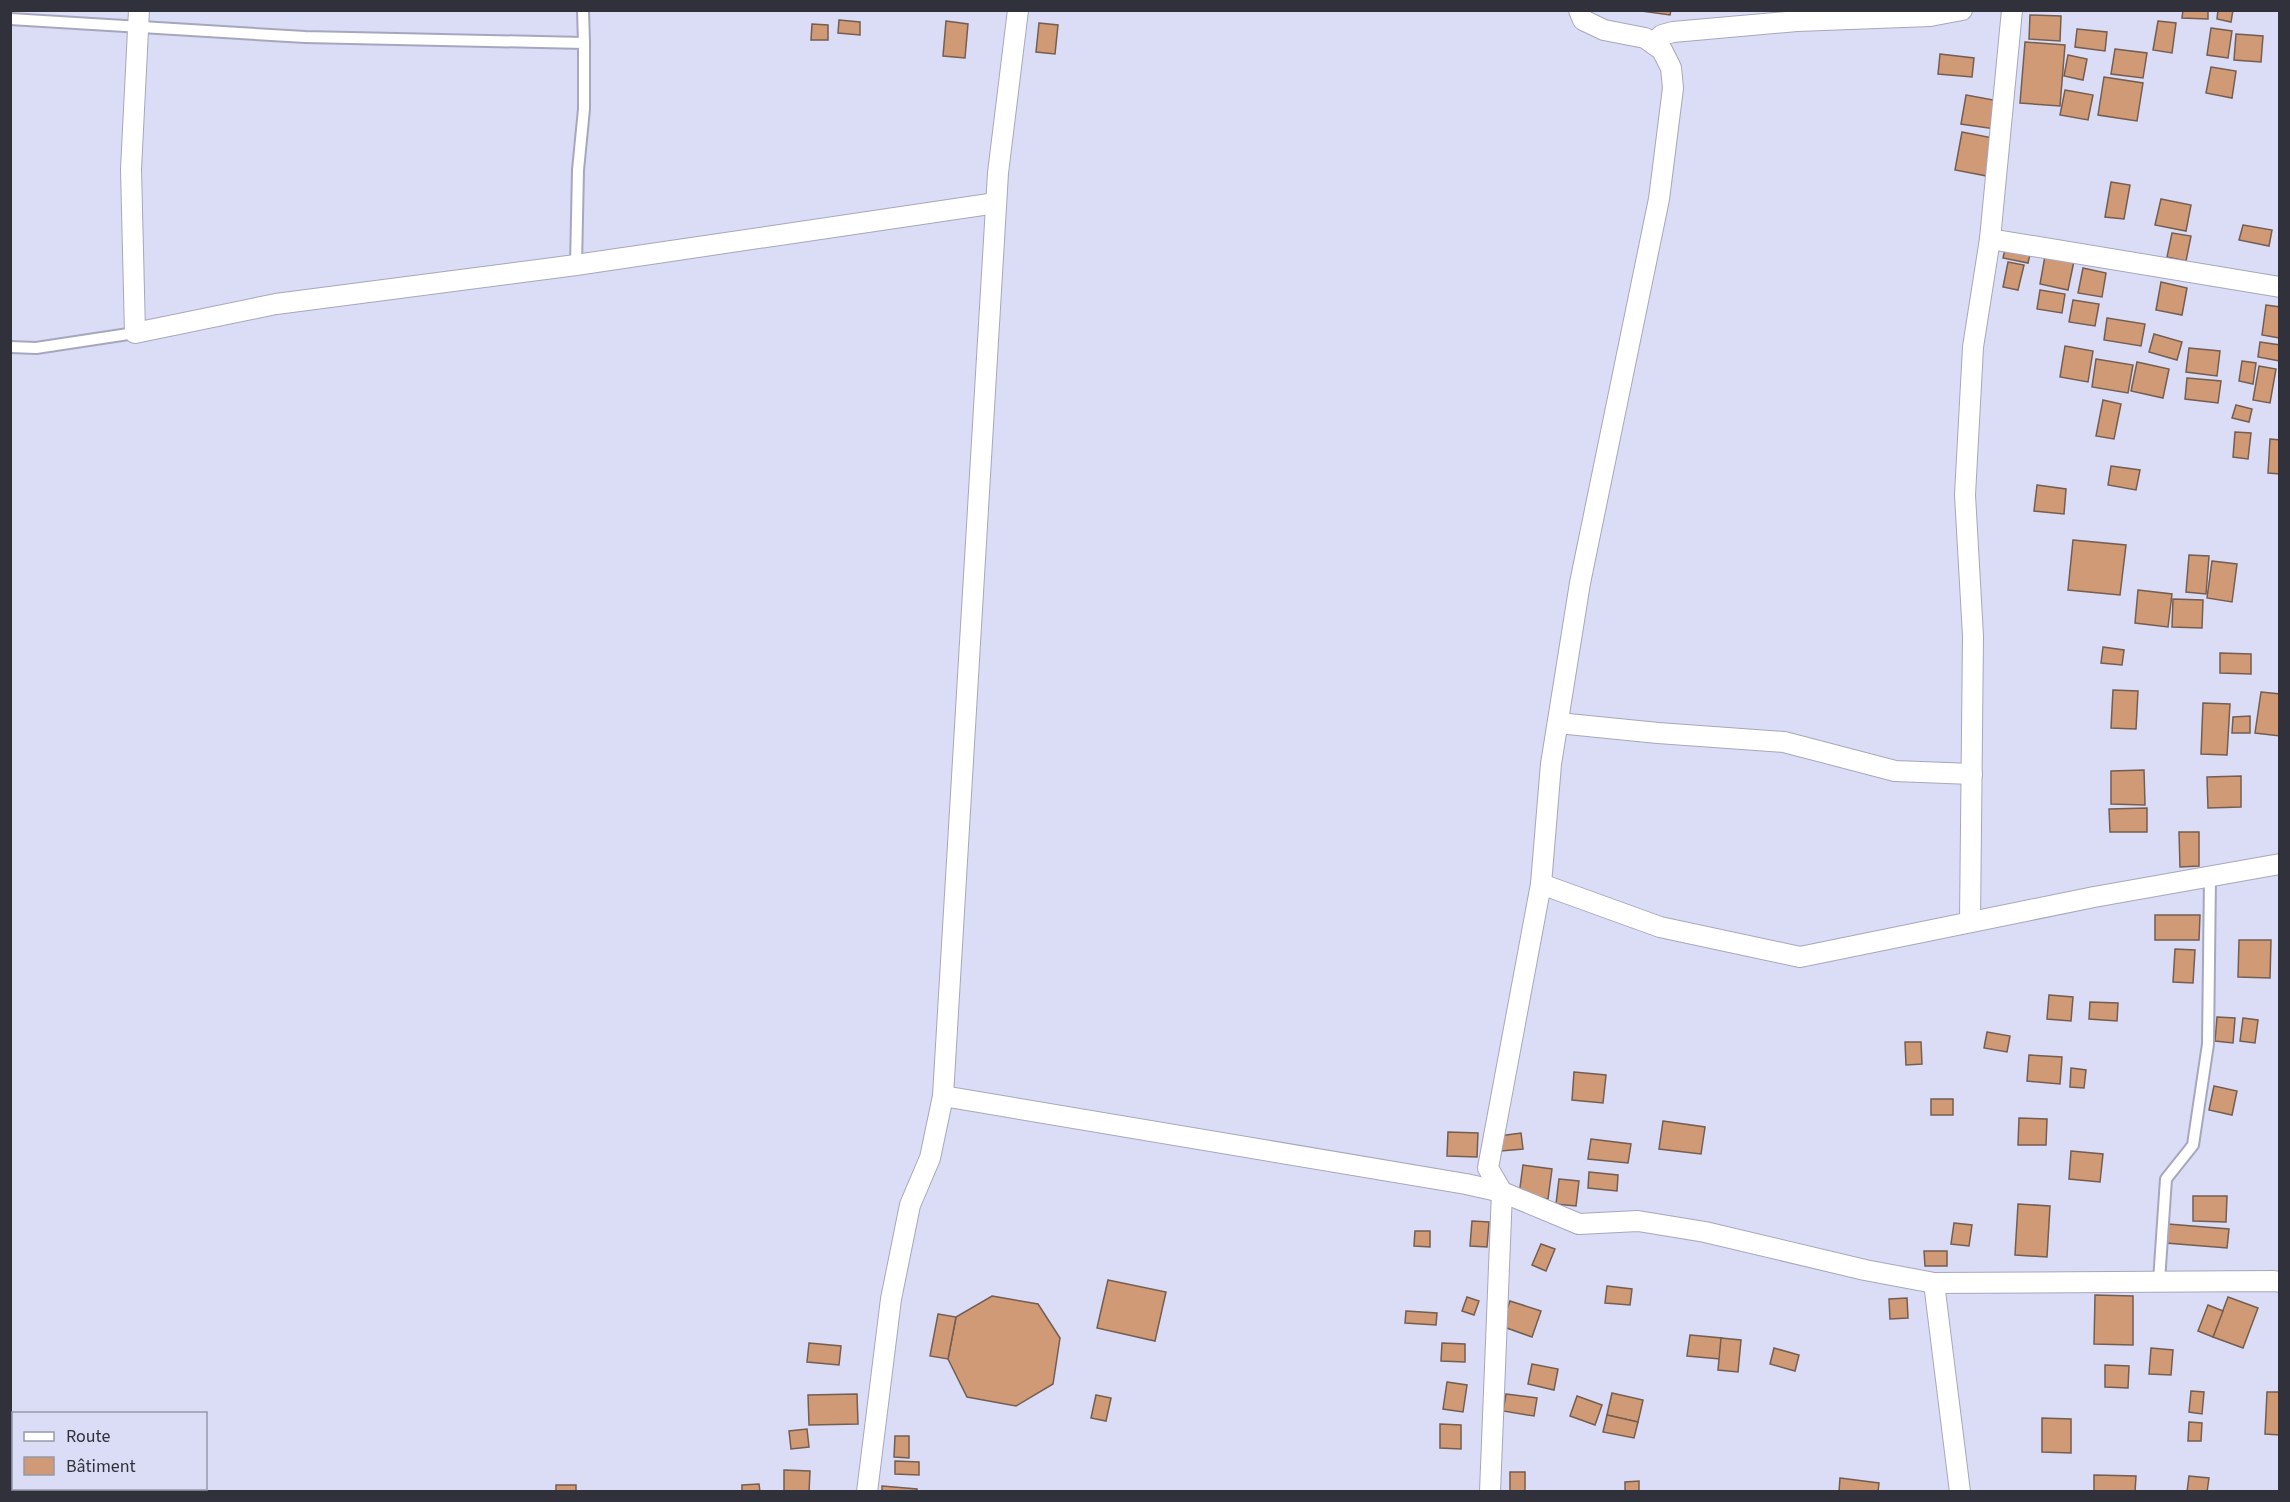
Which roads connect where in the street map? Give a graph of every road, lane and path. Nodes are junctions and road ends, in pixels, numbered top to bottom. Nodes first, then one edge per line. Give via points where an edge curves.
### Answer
1 (583, 10) edge
2 (1018, 10) edge
3 (1579, 10) edge
4 (1962, 10) edge
5 (2012, 10) edge
6 (138, 18) edge
7 (10, 19) edge
8 (584, 43) junction
9 (1653, 43) junction
10 (996, 203) junction
11 (1990, 238) junction
12 (576, 265) junction
13 (2280, 287) edge
14 (135, 333) junction
15 (10, 347) edge
16 (1558, 723) junction
17 (1972, 774) junction
18 (2280, 864) edge
19 (2210, 877) junction
20 (1541, 884) junction
21 (1970, 922) junction
22 (943, 1096) junction
23 (1502, 1192) junction
24 (2159, 1281) junction
25 (2280, 1282) edge
26 (1934, 1283) junction
27 (867, 1491) edge
28 (1490, 1491) edge
29 (1960, 1491) edge

1 - 8 lane
2 - 10 street
3 - 9 street via 1583,20 1604,30
4 - 9 street via 1673,32
5 - 11 street
6 - 7 lane
6 - 8 lane via 305,37
6 - 14 street via 131,169
8 - 12 lane
9 - 16 street via 1662,50 1671,68 1669,131 1659,199 1580,583
10 - 12 street
10 - 22 street
11 - 13 street
11 - 17 street via 1973,347 1965,495 1973,636
12 - 14 street via 276,304
14 - 15 lane via 36,348
16 - 17 street via 1784,742 1895,771
16 - 20 street
17 - 21 street
18 - 19 street
19 - 21 street
19 - 24 lane via 2208,1044 2193,1145 2166,1179
20 - 21 street via 1660,927 1800,957
20 - 23 street via 1488,1168
22 - 23 street
22 - 27 street via 930,1158 910,1205 891,1299
23 - 26 street via 1579,1224 1638,1221 1705,1232
23 - 28 street
24 - 25 street
24 - 26 street
26 - 29 street

